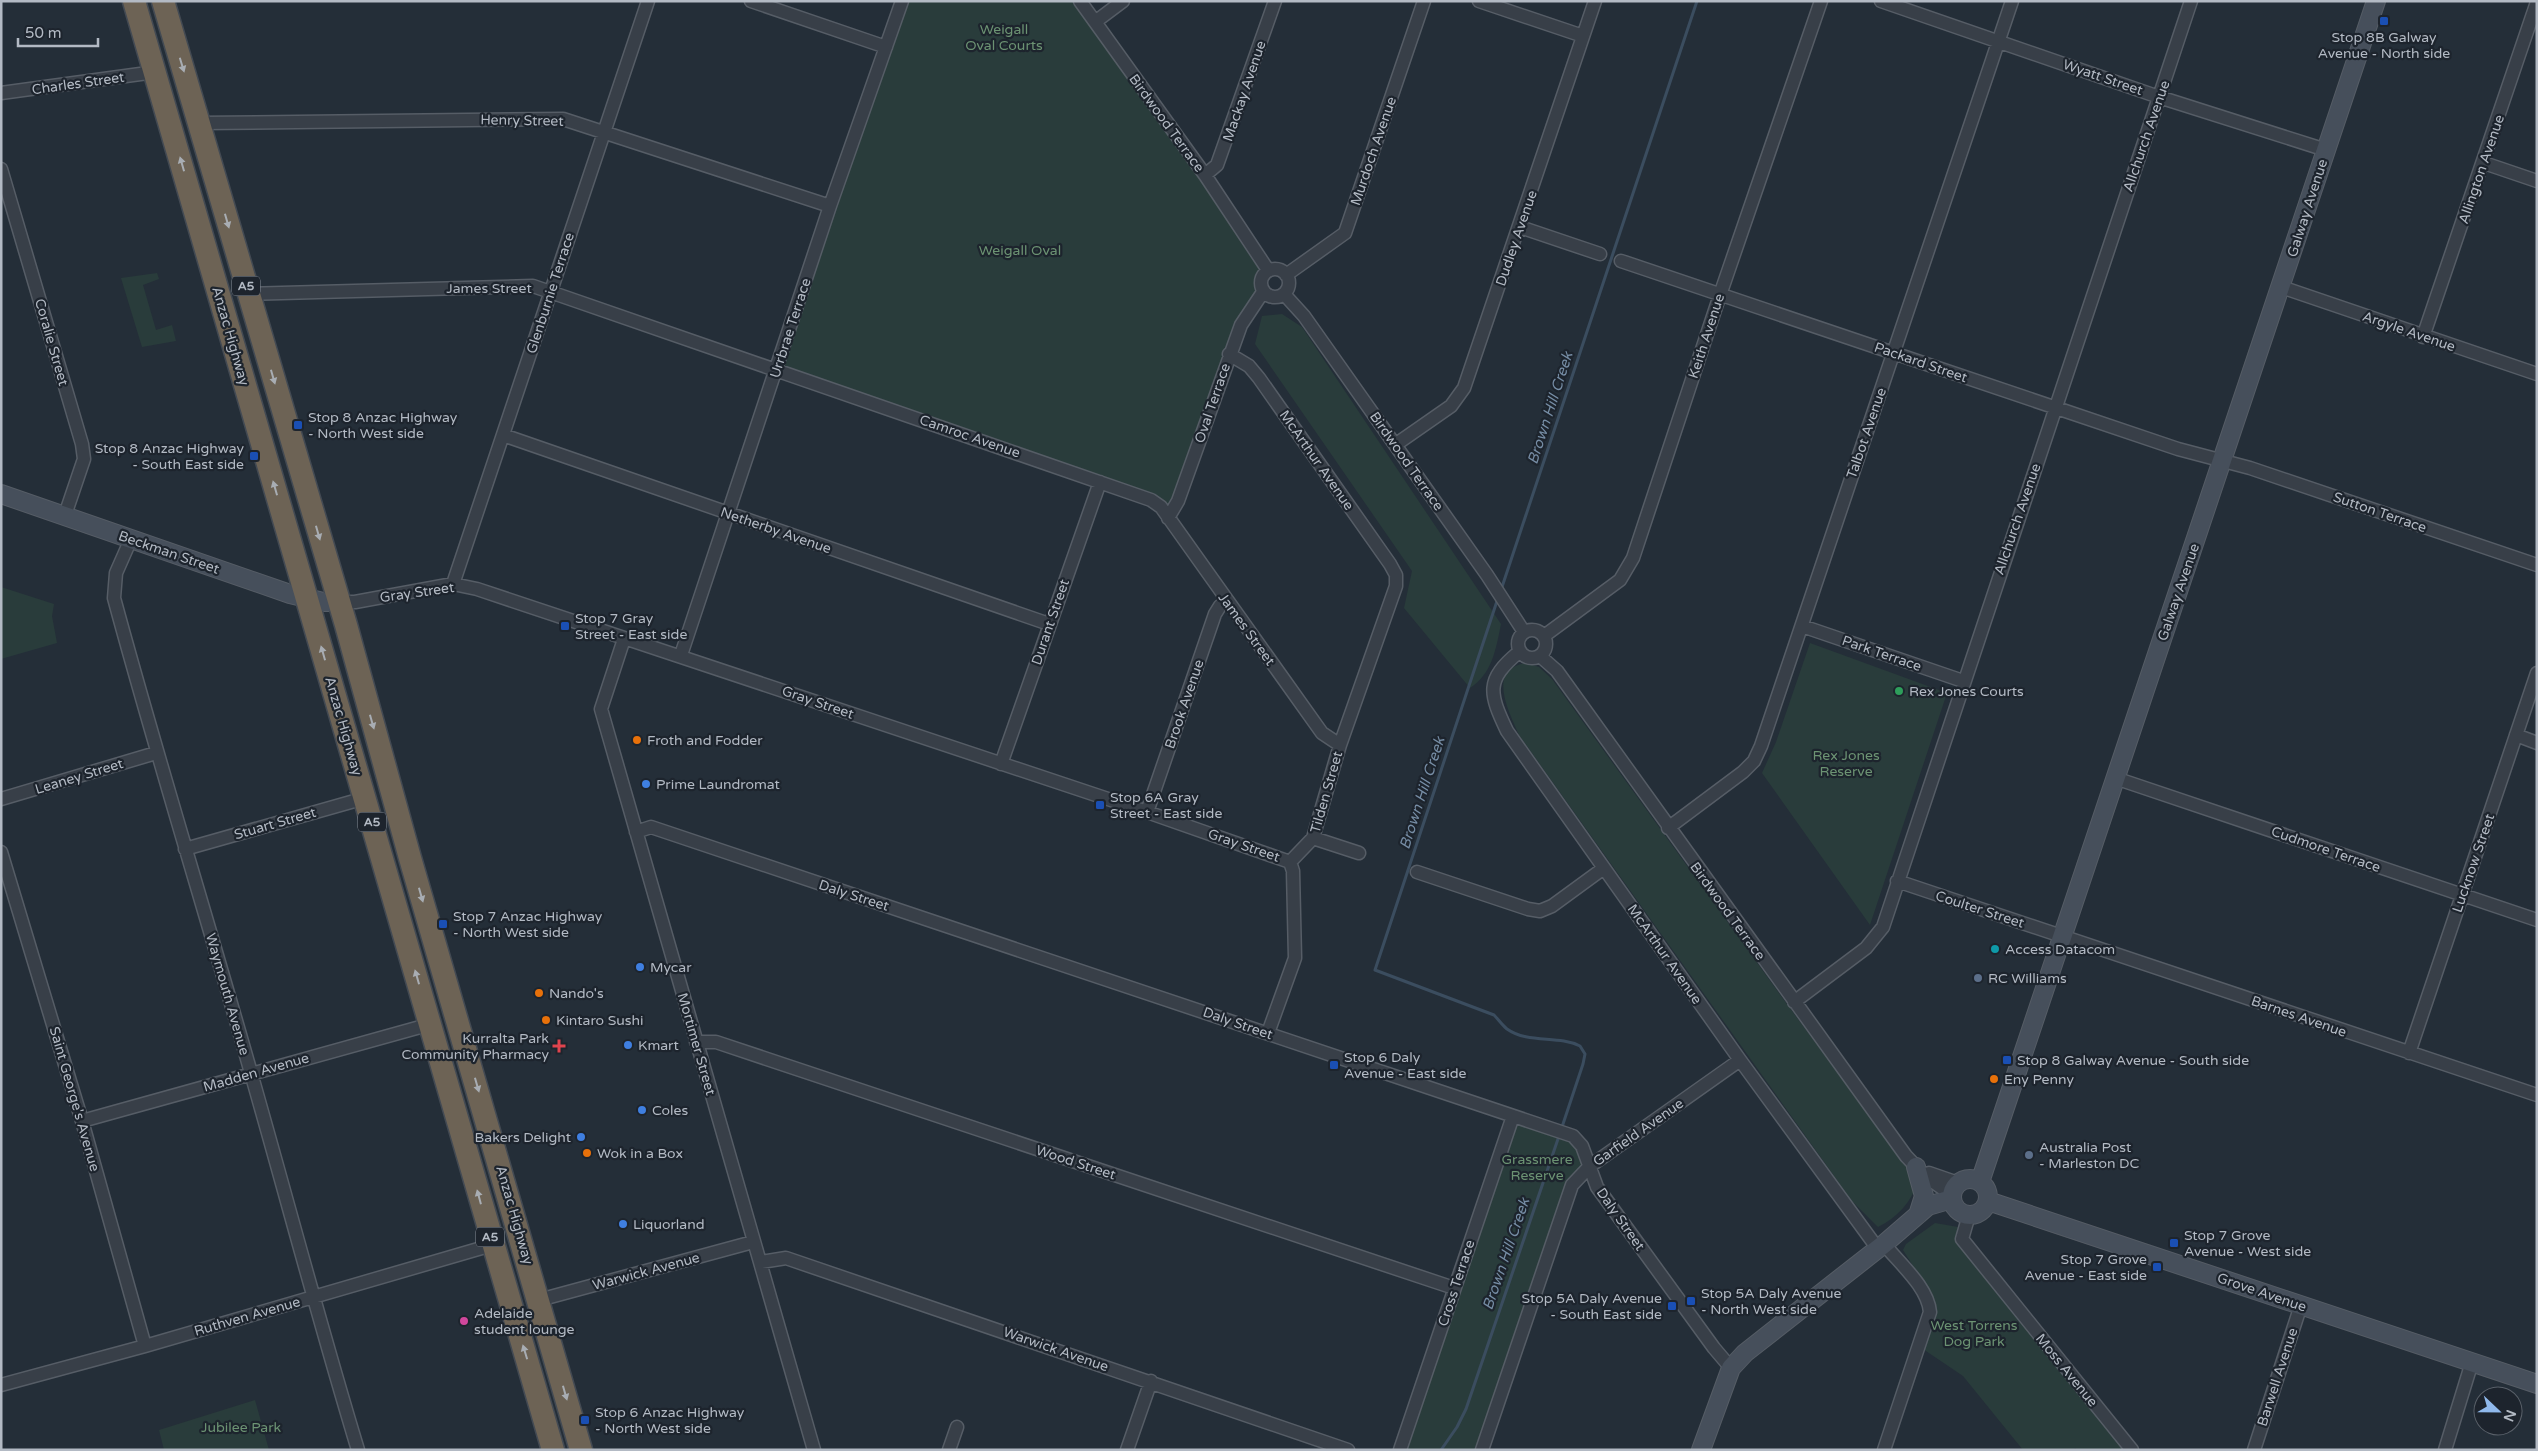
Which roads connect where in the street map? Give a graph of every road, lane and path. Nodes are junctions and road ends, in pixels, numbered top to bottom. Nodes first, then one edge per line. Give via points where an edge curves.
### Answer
1 (134, 1) edge
2 (163, 1) edge
3 (648, 1) edge
4 (751, 1) edge
5 (902, 1) edge
6 (1124, 1) edge
7 (1275, 1) edge
8 (1424, 1) edge
9 (1479, 1) edge
10 (1595, 1) edge
11 (1820, 1) edge
12 (1880, 1) edge
13 (2012, 1) edge
14 (2191, 1) edge
15 (2376, 1) edge
16 (2537, 2) edge
17 (1086, 3) edge
18 (1095, 22) junction
19 (1583, 36) junction
20 (1998, 41) junction
21 (886, 47) junction
22 (155, 72) junction
23 (1, 93) edge
24 (2159, 97) junction
25 (200, 123) junction
26 (604, 130) junction
27 (2326, 150) junction
28 (2484, 163) junction
29 (1, 169) edge
30 (1205, 176) junction
31 (2537, 180) edge
32 (218, 190) junction
33 (192, 199) junction
34 (830, 206) junction
35 (1520, 227) junction
36 (1600, 254) dead end
37 (1621, 261) dead end
38 (1268, 270) junction
39 (1286, 275) junction
40 (2281, 287) junction
41 (550, 291) junction
42 (1263, 292) junction
43 (248, 294) junction
44 (1284, 294) junction
45 (1720, 295) junction
46 (2423, 337) junction
47 (1893, 353) junction
48 (1230, 354) junction
49 (776, 368) junction
50 (2537, 374) edge
51 (2055, 408) junction
52 (284, 414) junction
53 (503, 435) junction
54 (260, 438) junction
55 (1396, 445) junction
56 (2222, 461) junction
57 (1100, 482) junction
58 (1, 494) edge
59 (1161, 508) joint
60 (728, 514) junction
61 (65, 515) junction
62 (1168, 518) junction
63 (130, 539) junction
64 (2537, 565) edge
65 (1396, 575) joint
66 (453, 584) junction
67 (306, 598) junction
68 (1227, 601) junction
69 (339, 602) junction
70 (1049, 624) junction
71 (1802, 626) junction
72 (1524, 632) junction
73 (1544, 636) junction
74 (624, 639) junction
75 (1519, 652) junction
76 (681, 656) junction
77 (1540, 656) junction
78 (2537, 673) edge
79 (1963, 681) junction
80 (364, 694) junction
81 (337, 702) junction
82 (2516, 735) junction
83 (2537, 743) edge
84 (1340, 745) junction
85 (156, 752) junction
86 (1002, 764) junction
87 (2115, 778) junction
88 (365, 798) junction
89 (1, 799) edge
90 (1147, 812) junction
91 (1668, 828) junction
92 (636, 832) junction
93 (1314, 838) junction
94 (185, 849) junction
95 (1, 852) edge
96 (1359, 853) dead end
97 (410, 858) junction
98 (1290, 862) junction
99 (3, 868) edge
100 (1604, 868) junction
101 (1417, 872) dead end
102 (1897, 881) junction
103 (390, 882) junction
104 (2461, 895) junction
105 (2537, 920) edge
106 (2063, 937) junction
107 (447, 982) junction
108 (1794, 1002) junction
109 (431, 1024) junction
110 (1268, 1033) junction
111 (696, 1042) junction
112 (2409, 1053) junction
113 (1740, 1060) junction
114 (251, 1074) junction
115 (2537, 1095) edge
116 (1513, 1116) junction
117 (82, 1121) junction
118 (1590, 1166) junction
119 (1916, 1167) junction
120 (1980, 1182) junction
121 (1957, 1200) junction
122 (1988, 1200) junction
123 (1918, 1215) junction
124 (753, 1242) junction
125 (492, 1245) junction
126 (1881, 1247) junction
127 (761, 1262) junction
128 (1454, 1288) junction
129 (312, 1297) junction
130 (539, 1300) junction
131 (2301, 1305) junction
132 (144, 1346) junction
133 (2472, 1362) junction
134 (558, 1367) junction
135 (1731, 1368) junction
136 (532, 1376) junction
137 (1151, 1381) junction
138 (2537, 1384) edge
139 (1, 1385) edge
140 (957, 1427) dead end
141 (1317, 1445) edge
142 (358, 1450) edge
143 (553, 1450) edge
144 (581, 1450) edge
145 (814, 1450) edge
146 (949, 1450) edge
147 (1127, 1450) edge
148 (1348, 1450) edge
149 (1400, 1450) edge
150 (1482, 1450) edge
151 (1701, 1450) edge
152 (1884, 1450) edge
153 (2132, 1450) edge
154 (2254, 1450) edge
155 (2445, 1450) edge

1 - 22 highway, Anzac Highway / A5
2 -> 25 highway, Anzac Highway / A5
3 - 26 street, Glenburnie Terrace
4 - 21 street
5 - 21 street, Urrbrae Terrace
6 - 18 street
7 - 30 street, Mackay Avenue via 1217,165
8 - 39 street, Murdoch Avenue via 1345,233
9 - 19 street
10 - 19 street, Dudley Avenue
11 - 45 street, Keith Avenue
12 - 20 street, Wyatt Street
13 - 20 street, Talbot Avenue
14 - 24 street, Allchurch Avenue
15 - 27 street, Galway Avenue
16 - 28 street, Allington Avenue
17 - 18 street, Birdwood Terrace
18 - 30 street, Birdwood Terrace
19 - 35 street, Dudley Avenue
20 - 24 street, Wyatt Street
20 - 47 street, Talbot Avenue
21 - 34 street, Urrbrae Terrace
22 - 23 street, Charles Street
33 -> 22 highway, Anzac Highway / A5
24 - 27 street, Wyatt Street
24 - 51 street, Allchurch Avenue
25 - 26 street, Henry Street via 563,118
25 - 32 highway, Anzac Highway / A5
26 - 34 street, Henry Street
26 - 41 street, Glenburnie Terrace
27 - 40 street, Galway Avenue
28 - 31 street
28 - 46 street, Allington Avenue
29 - 61 street, Coralie Street via 82,444 84,459
30 - 38 street, Birdwood Terrace
32 - 33 highway
32 -> 43 highway, Anzac Highway / A5
33 - 54 highway, Anzac Highway / A5
34 - 49 street, Urrbrae Terrace
35 - 36 street
35 - 55 street, Dudley Avenue via 1459,397
37 - 45 street, Packard Street
38 - 39 street via 1280,270
38 - 42 street via 1261,280
39 - 44 street via 1289,285
40 - 46 street, Argyle Avenue
40 - 56 street, Galway Avenue
41 - 43 street, James Street via 533,286
41 - 49 street, James Street
41 - 53 street, Glenburnie Terrace
42 - 44 street via 1275,297
42 - 48 street, Oval Terrace via 1241,325
43 -> 52 highway, Anzac Highway / A5
44 - 55 street, Birdwood Terrace via 1304,316
45 - 47 street, Packard Street
45 - 73 street, Keith Avenue via 1628,569 1620,580
46 - 50 street, Argyle Avenue
47 - 51 street, Packard Street
47 - 71 street, Talbot Avenue
48 - 62 street, Oval Terrace via 1178,501
48 - 65 street, McArthur Avenue via 1241,359 1254,372
49 - 57 street, Camroc Avenue
49 - 60 street, Urrbrae Terrace
51 - 56 street, Packard Street
51 - 79 street, Allchurch Avenue
52 - 54 highway via 272,437
52 -> 69 highway, Anzac Highway / A5
53 - 60 street, Netherby Avenue
53 - 66 street, Glenburnie Terrace
67 -> 54 highway, Anzac Highway / A5
55 - 72 street, Birdwood Terrace
56 - 64 street, Sutton Terrace
56 - 87 street, Galway Avenue
57 - 59 street, Camroc Avenue via 1151,500
57 - 70 street, Durant Street
58 - 61 street, Beckman Street
59 - 62 street, James Street
60 - 70 street, Netherby Avenue
60 - 76 street, Urrbrae Terrace
61 - 63 street, Beckman Street
62 - 68 street, James Street
63 - 67 street, Beckman Street
63 - 85 street, Waymouth Avenue via 116,573 114,598
65 - 84 street, Tilden Street via 1391,608
66 - 69 street, Gray Street
66 - 74 street, Gray Street via 477,589
67 - 69 street, Beckman Street
81 -> 67 highway, Anzac Highway / A5
68 - 84 street, James Street via 1322,733
68 - 90 street, Brook Avenue via 1215,614
69 - 80 highway, Anzac Highway / A5
70 - 86 street, Durant Street
71 - 79 street, Park Terrace
71 - 91 street, Talbot Avenue via 1754,761 1744,772
72 - 73 street via 1537,631
72 - 75 street via 1517,646
73 - 77 street via 1545,650
74 - 76 street, Gray Street
74 - 92 street, Mortimer Street via 601,709
75 - 77 street via 1527,658
75 - 100 street, McArthur Avenue via 1500,668 1496,677 1494,687 1498,712
76 - 86 street, Gray Street
77 - 91 street, Birdwood Terrace via 1557,671
78 - 82 street, Lucknow Street
79 - 102 street, Allchurch Avenue
80 - 81 highway
80 -> 97 highway, Anzac Highway / A5
81 - 88 highway, Anzac Highway / A5
82 - 83 street
82 - 104 street, Lucknow Street
84 - 93 street, Tilden Street
85 - 89 street, Leaney Street
85 - 94 street, Waymouth Avenue
86 - 90 street, Gray Street
87 - 104 street, Cudmore Terrace
87 - 106 street, Galway Avenue
88 - 94 street, Stuart Street
88 - 103 highway, Anzac Highway / A5
90 - 98 street, Gray Street
91 - 108 street, Birdwood Terrace
92 - 110 street, Daly Street via 651,827
92 - 111 street, Mortimer Street
93 - 96 street
93 - 98 street, Tilden Street
94 - 114 street, Waymouth Avenue
95 - 99 street, Saint George's Avenue
97 - 103 highway via 402,879
97 -> 107 highway, Anzac Highway / A5
98 - 110 street via 1294,871 1295,958
99 - 117 street, Saint George's Avenue
100 - 101 street via 1552,906 1540,911
100 - 113 street, McArthur Avenue
102 - 106 street, Coulter Street
102 - 108 street, Allchurch Avenue via 1883,927 1866,948
109 -> 103 highway, Anzac Highway / A5
104 - 105 street, Cudmore Terrace
104 - 112 street, Lucknow Street
106 - 112 street, Barnes Avenue
106 - 120 street, Galway Avenue
107 - 109 highway via 440,987
107 -> 130 highway, Anzac Highway / A5
108 - 119 street, Birdwood Terrace
109 - 114 street, Madden Avenue
125 -> 109 highway, Anzac Highway / A5
110 - 116 street, Daly Street
111 - 124 street, Mortimer Street
111 - 128 street, Wood Street via 716,1042
112 - 115 street, Barnes Avenue
113 - 118 street, Garfield Avenue
113 - 126 street, McArthur Avenue
114 - 117 street, Madden Avenue
114 - 129 street, Waymouth Avenue
116 - 118 street, Daly Street via 1572,1136 1582,1146
116 - 128 street, Cross Terrace
117 - 132 street, Saint George's Avenue
118 - 135 street, Daly Street via 1598,1187
118 - 150 street, Garfield Avenue via 1572,1185
119 - 121 street, Birdwood Terrace
119 - 123 street via 1924,1196
120 - 121 street via 1972,1179
120 - 122 street
121 - 122 street via 1981,1211
121 - 123 street via 1928,1206
121 - 126 street
121 - 153 street, Moss Avenue via 1962,1239
122 - 131 street, Grove Avenue
123 - 126 street
124 - 127 street, Mortimer Street
124 - 130 street, Warwick Avenue
125 - 129 street, Ruthven Avenue
136 -> 125 highway, Anzac Highway / A5
126 - 135 street via 1745,1353
126 - 152 street, McArthur Avenue via 1924,1293 1930,1312
127 - 137 street, Warwick Avenue via 786,1258
127 - 145 street, Mortimer Street
128 - 149 street, Cross Terrace
129 - 132 street, Ruthven Avenue
129 - 142 street, Waymouth Avenue
130 - 134 highway, Anzac Highway / A5
131 - 133 street, Grove Avenue
131 - 154 street, Barwell Avenue
132 - 139 street, Ruthven Avenue
133 - 138 street, Grove Avenue
133 - 155 street
134 - 136 highway
134 -> 144 highway, Anzac Highway / A5
135 - 151 street
136 - 143 highway, Anzac Highway / A5
137 - 141 street, Warwick Avenue
137 - 147 street
140 - 146 street
141 - 148 street, Warwick Avenue

